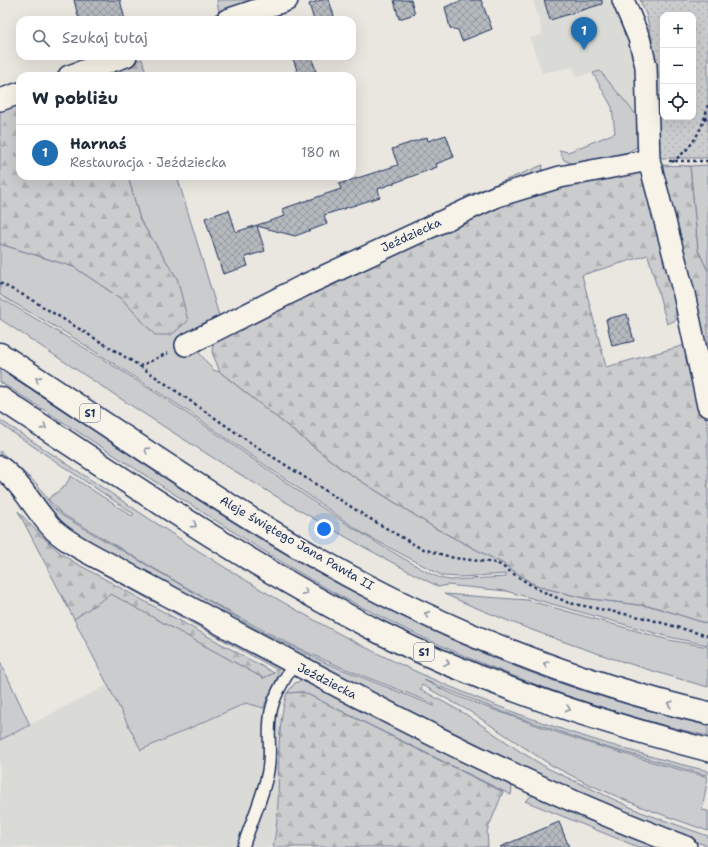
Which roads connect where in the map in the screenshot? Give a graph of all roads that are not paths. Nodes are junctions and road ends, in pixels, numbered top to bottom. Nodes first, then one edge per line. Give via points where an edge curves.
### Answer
1 (287, 0) edge
2 (623, 0) edge
3 (239, 16) edge
4 (115, 60) edge
5 (80, 72) edge
6 (16, 94) edge
7 (0, 100) edge
8 (649, 160) junction
9 (186, 345) road end
10 (0, 354) edge
11 (0, 398) edge
12 (708, 406) edge
13 (0, 467) edge
14 (294, 663) junction
15 (708, 713) edge
16 (708, 750) edge
17 (243, 847) edge
18 (686, 847) edge

1 - 3 street
2 - 8 street via 639,38 646,66
4 - 5 street
6 - 7 street
8 - 9 street, Jeździecka via 560,177 497,196 303,286
8 - 12 street via 684,294
15 -> 10 highway, Aleje świętego Jana Pawła II / S1 via 585,678 478,637 396,600 248,517
11 -> 16 highway, S1 via 229,548 382,633 459,668 571,711
13 - 14 street, Jeździecka via 24,489 55,531 126,573
14 - 17 lane via 272,708 269,723 268,770 263,792
14 - 18 street, Jeździecka via 470,755 553,793

